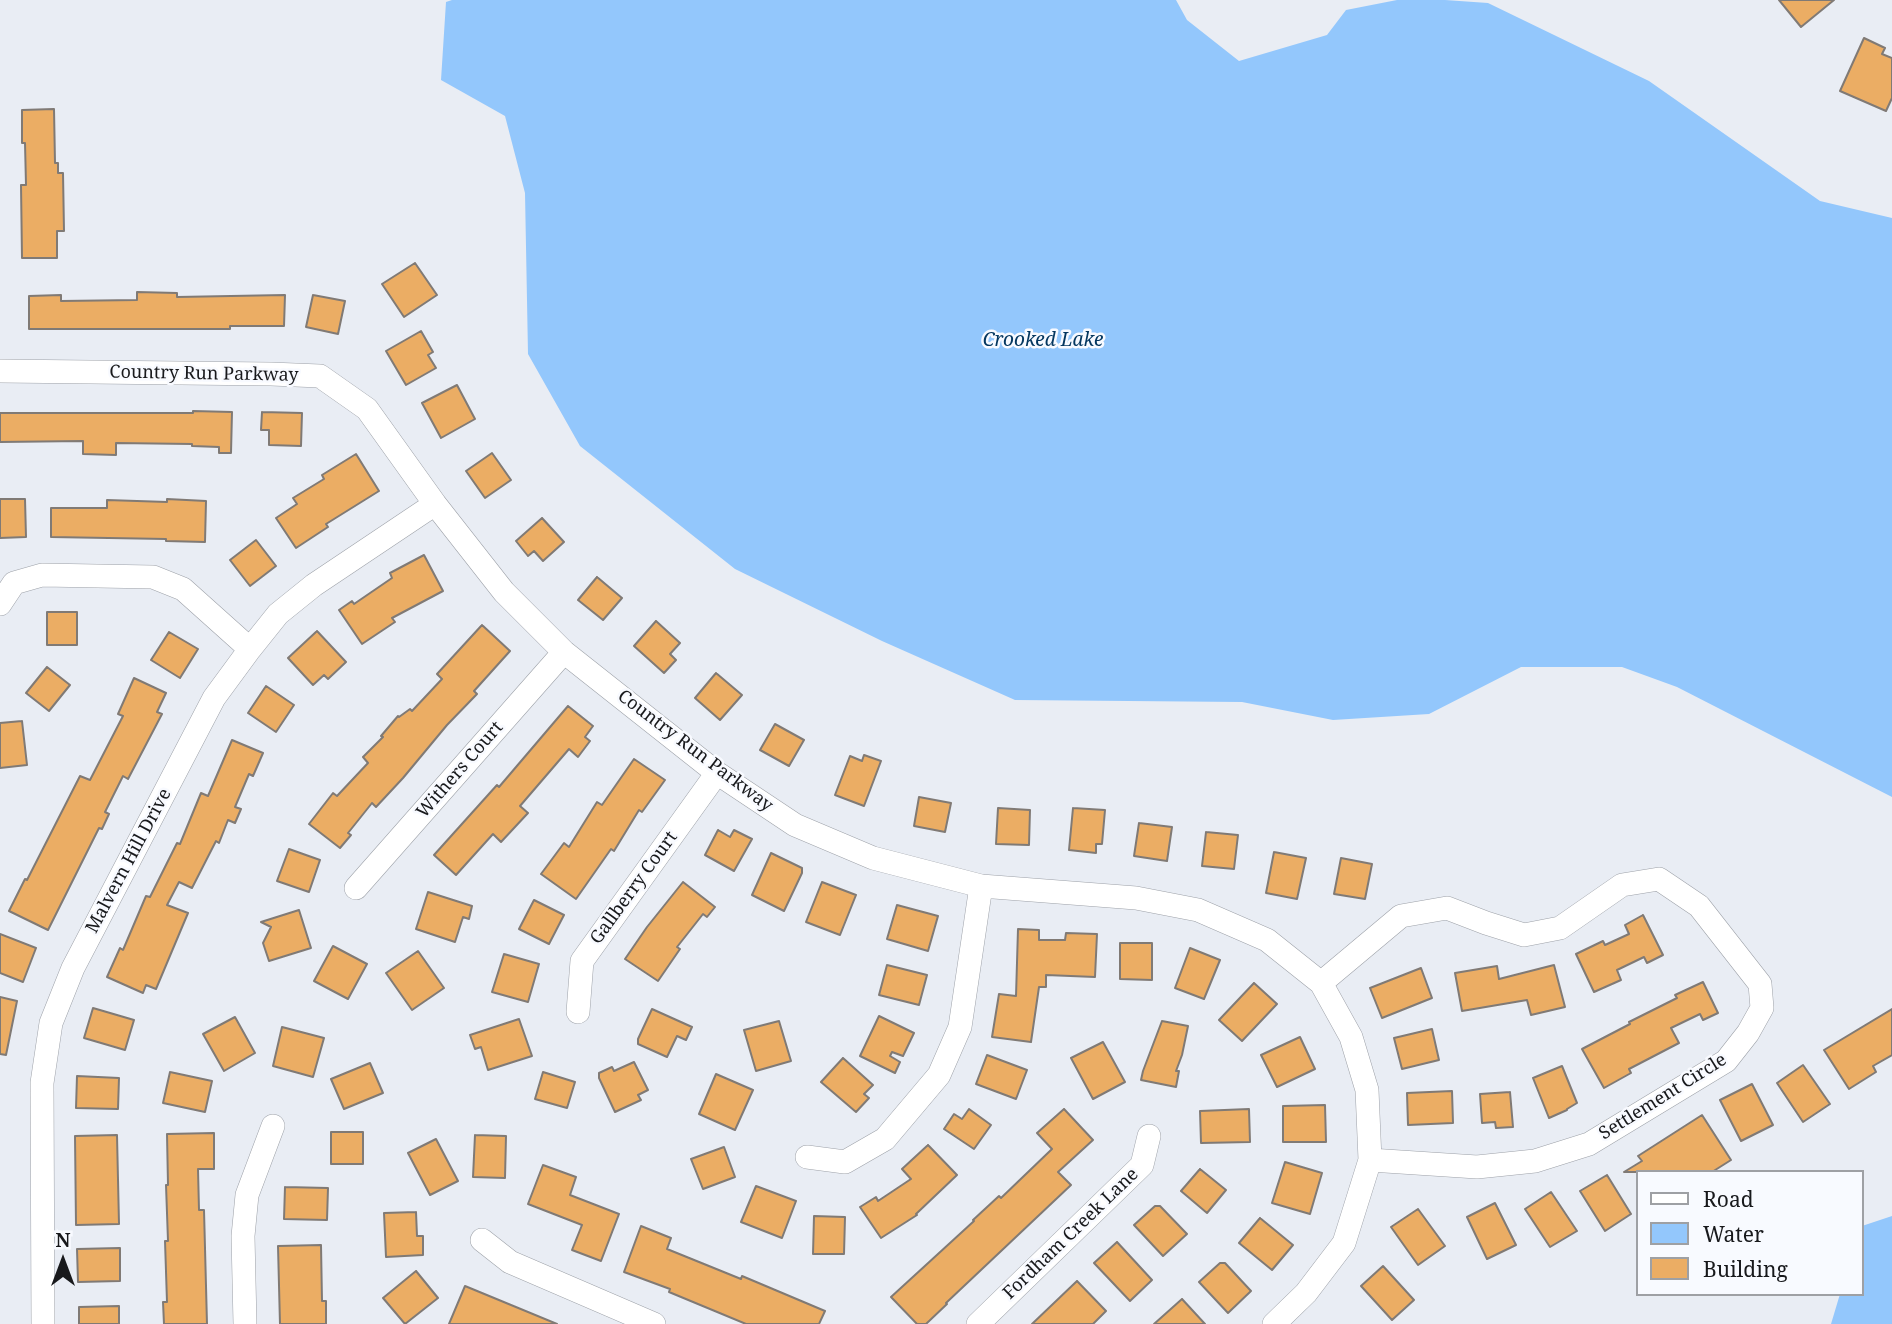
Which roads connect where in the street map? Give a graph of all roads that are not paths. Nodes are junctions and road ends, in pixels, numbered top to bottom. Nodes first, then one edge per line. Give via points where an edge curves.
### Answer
1 (0, 372) edge
2 (435, 504) junction
3 (0, 604) edge
4 (250, 649) junction
5 (564, 652) junction
6 (717, 773) junction
7 (981, 886) junction
8 (356, 888) dead end
9 (1321, 983) junction
10 (578, 1012) dead end
11 (273, 1126) dead end
12 (1149, 1136) dead end
13 (807, 1157) dead end
14 (1370, 1160) junction
15 (482, 1240) dead end
16 (43, 1324) edge
17 (245, 1324) edge
18 (653, 1324) edge
19 (978, 1324) edge
20 (1274, 1324) edge

1 - 2 street, Country Run Parkway via 320,376 367,409
2 - 4 street, Malvern Hill Drive via 314,585 278,614
2 - 5 street, Country Run Parkway via 504,592
3 - 4 street via 14,583 42,575 153,577 183,589
4 - 16 street, Malvern Hill Drive via 214,698 73,968 51,1023 42,1083
5 - 6 street, Country Run Parkway
5 - 8 street, Withers Court
6 - 7 street, Country Run Parkway via 795,825 873,858
6 - 10 street, Gallberry Court via 582,961
7 - 9 street, Country Run Parkway via 1136,898 1198,910 1267,940
7 - 13 street via 960,1027 939,1075 886,1139 845,1162
9 - 14 street, Country Run Parkway via 1351,1037 1367,1090
9 - 14 street, Settlement Circle via 1401,916 1447,908 1524,935 1560,928 1622,885 1659,879 1699,906 1760,984 1762,1008 1726,1061 1589,1143 1535,1161 1477,1167
11 - 17 street via 247,1195
12 - 19 street, Fordham Creek Lane via 1142,1166
14 - 20 street, Country Run Parkway via 1344,1243 1307,1293
15 - 18 street via 510,1262

